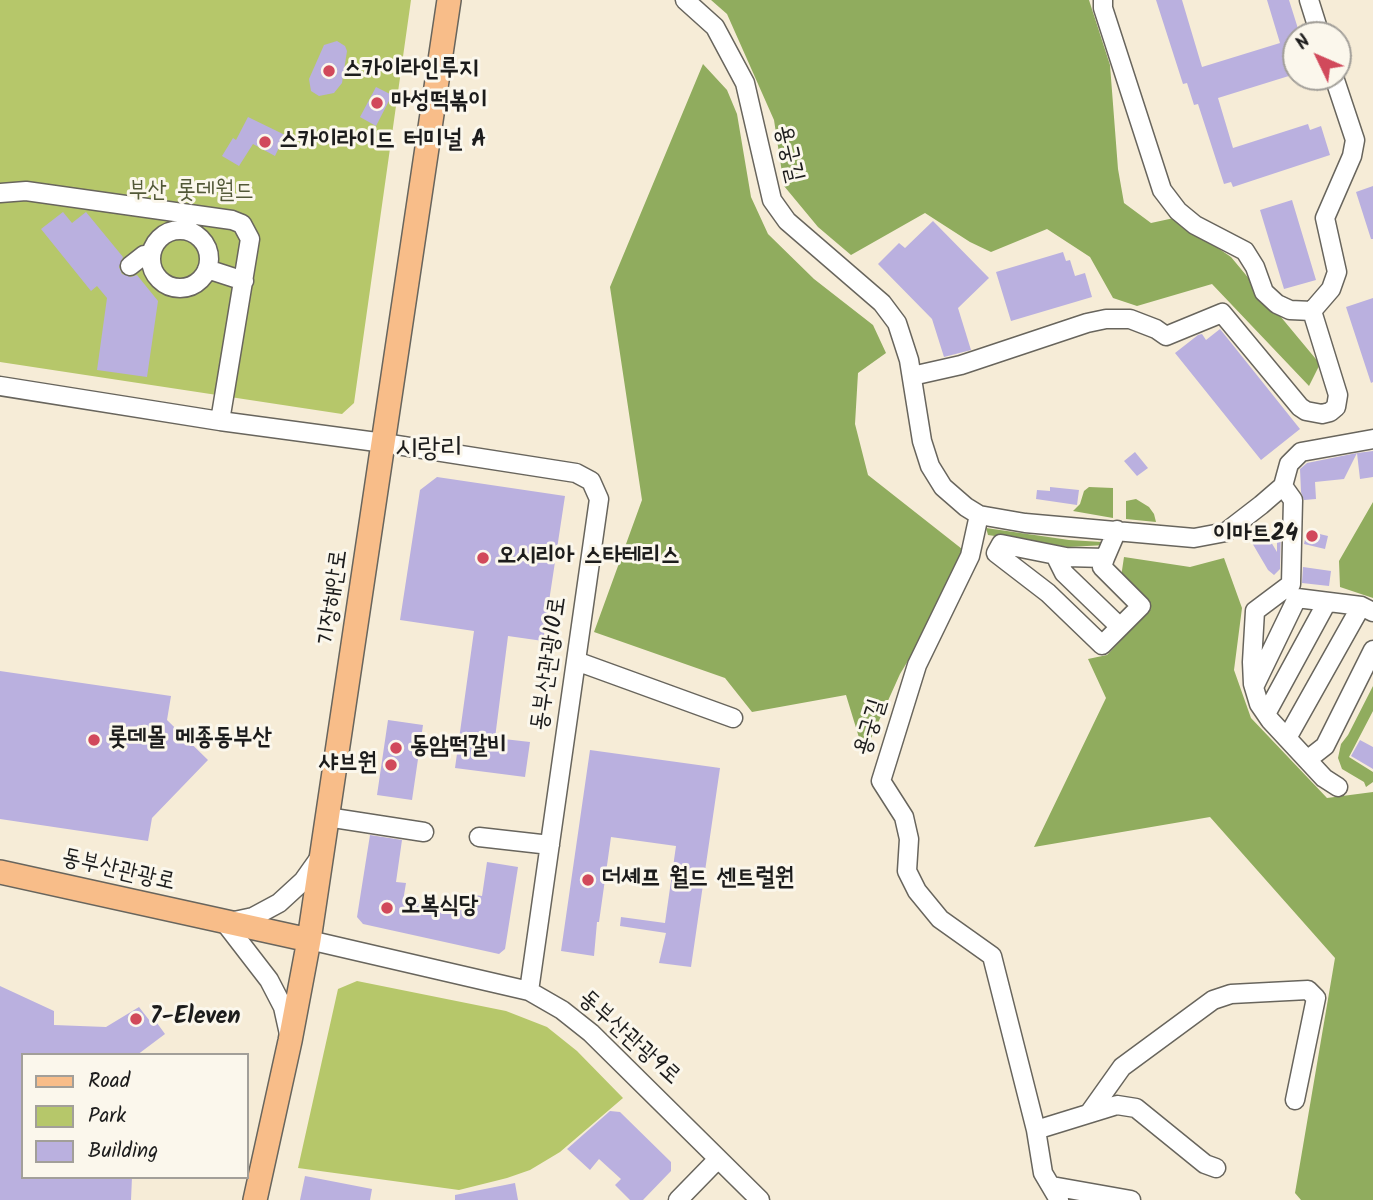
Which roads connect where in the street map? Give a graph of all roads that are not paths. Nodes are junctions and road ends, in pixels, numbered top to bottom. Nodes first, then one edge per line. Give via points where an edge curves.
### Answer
1 (449, 0) edge
2 (685, 0) edge
3 (1103, 0) edge
4 (1309, 0) edge
5 (1316, 21) edge
6 (1339, 91) edge
7 (0, 193) edge
8 (152, 255) junction
9 (130, 266) dead end
10 (207, 269) junction
11 (244, 281) junction
12 (1312, 311) junction
13 (1331, 327) dead end
14 (912, 376) junction
15 (0, 386) edge
16 (220, 421) junction
17 (1373, 439) edge
18 (384, 443) junction
19 (1283, 485) junction
20 (979, 514) junction
21 (1117, 530) junction
22 (1055, 555) junction
23 (1105, 558) junction
24 (1290, 594) junction
25 (1327, 602) junction
26 (1367, 610) edge
27 (1120, 626) junction
28 (1373, 650) edge
29 (576, 661) junction
30 (1254, 687) junction
31 (1266, 714) junction
32 (733, 718) dead end
33 (1287, 738) junction
34 (1307, 760) junction
35 (1338, 787) dead end
36 (327, 817) junction
37 (424, 832) dead end
38 (479, 837) dead end
39 (550, 845) junction
40 (320, 857) junction
41 (0, 872) edge
42 (225, 923) junction
43 (309, 940) junction
44 (529, 990) junction
45 (290, 1041) junction
46 (1295, 1100) dead end
47 (1090, 1112) junction
48 (1036, 1130) junction
49 (718, 1159) junction
50 (1216, 1168) dead end
51 (1055, 1193) edge
52 (255, 1200) edge
53 (678, 1200) edge
54 (760, 1200) edge
55 (1131, 1200) edge

1 - 18 main road, 기장해안로
2 - 14 street, 용궁길 via 715,27 745,83 772,200 787,221 882,303 897,323
3 - 12 street via 1162,190 1195,225 1245,251 1264,292 1277,304
4 - 5 street
6 - 12 street via 1355,148 1325,218 1337,263 1336,279
7 - 11 street via 26,191 232,220 242,224 250,239
8 - 9 street via 144,254
8 - 10 street via 154,272 169,286 192,286
8 - 10 street via 155,244 166,234 189,232 206,246
10 - 11 street
11 - 16 street
12 - 13 street via 1324,315
12 - 14 street via 1338,395 1336,407 1322,414 1300,407 1222,313 1166,336 1130,319 1106,319
14 - 20 street, 용궁길 via 930,466 943,487
15 - 16 street, 동부산관광10로
16 - 18 street, 동부산관광10로
17 - 19 street, 용궁길 via 1301,452 1289,464
18 - 29 street, 동부산관광10로 via 576,473 591,481 599,499
18 - 36 main road, 기장해안로
19 - 21 street, 용궁길 via 1226,532 1194,538
19 - 24 street via 1293,500
20 - 21 street, 용궁길 via 1025,523
20 - 48 street, 용궁길 via 970,556 917,664 881,781 904,817 909,839 907,871 917,891 940,919 992,956
21 - 23 street
22 - 23 street
22 - 27 street via 1065,573
22 - 27 street via 1001,544 996,553 1048,593 1102,646
23 - 27 street via 1102,567 1141,606
24 - 25 street
24 - 30 street
24 - 30 street via 1255,611
25 - 26 street
25 - 31 street
26 - 33 street
28 - 34 street via 1325,746
29 - 32 street
29 - 39 street, 동부산관광10로
30 - 31 street
31 - 33 street
33 - 34 street
34 - 35 street
36 - 37 street
36 - 40 main road, 기장해안로
38 - 39 street
39 - 44 street, 동부산관광10로
40 - 42 street, 동부산관광로 via 279,903 253,917
40 - 43 main road, 기장해안로
41 - 42 main road, 동부산관광로
42 - 43 main road, 동부산관광로
42 - 45 street via 269,979
43 - 44 street, 동부산관광9로
43 - 45 main road, 기장해안로
44 - 49 street, 동부산관광9로 via 592,1033
45 - 52 main road, 기장해안로
46 - 47 street via 1316,998 1308,989 1231,994 1213,1000 1122,1068
47 - 48 street
47 - 50 street via 1117,1105 1136,1108
48 - 51 street, 용궁길 via 1043,1173
49 - 53 street
49 - 54 street, 동부산관광9로
51 - 55 street

